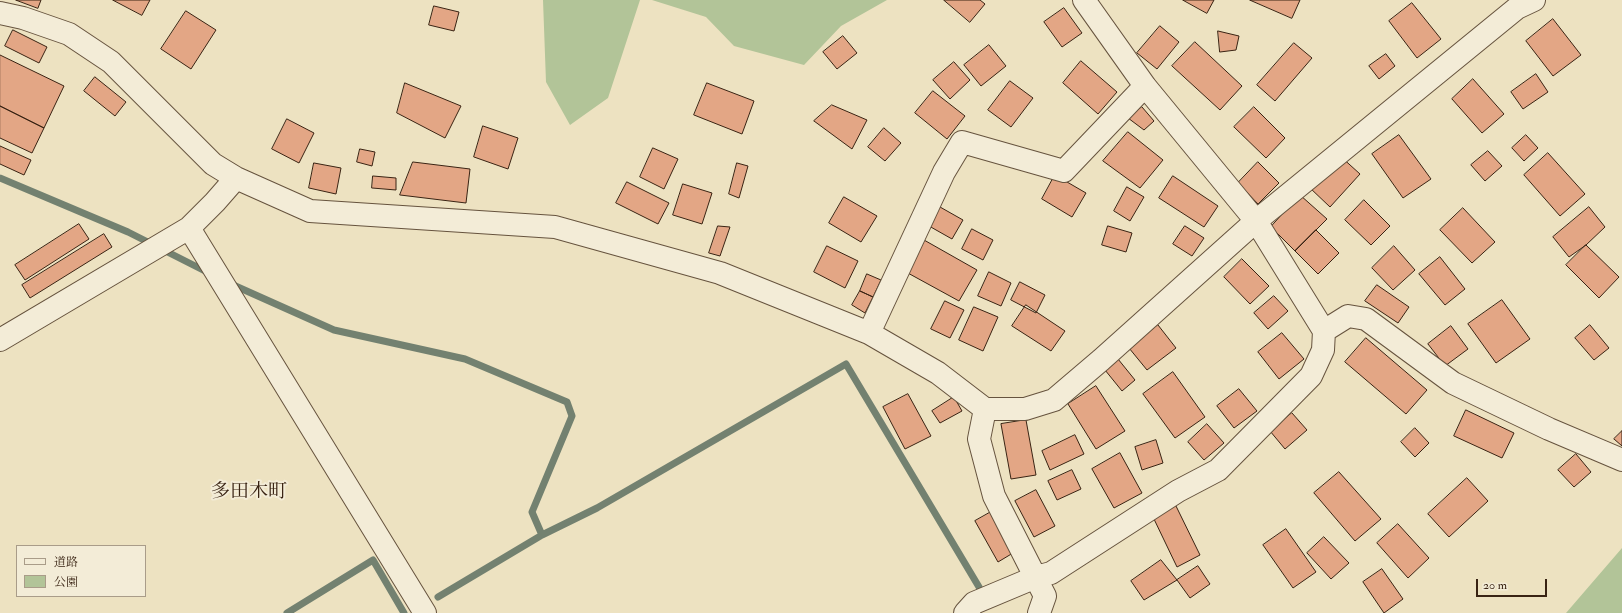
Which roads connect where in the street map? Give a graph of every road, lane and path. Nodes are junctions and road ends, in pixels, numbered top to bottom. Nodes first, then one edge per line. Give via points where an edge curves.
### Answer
1 (1084, 0) edge
2 (1534, 0) edge
3 (0, 13) edge
4 (1145, 86) junction
5 (236, 178) junction
6 (1256, 221) junction
7 (189, 228) junction
8 (1324, 331) junction
9 (870, 333) junction
10 (0, 340) edge
11 (985, 409) junction
12 (1622, 460) edge
13 (1036, 577) junction
14 (425, 613) edge
15 (965, 613) edge
16 (1039, 613) edge

1 - 4 street
2 - 6 street via 1517,8
3 - 5 street via 69,34 111,62 213,164
4 - 6 street
4 - 9 street via 1064,171 962,142 944,172
5 - 7 street
5 - 9 street via 310,211 555,227 720,273
6 - 8 street
6 - 11 street via 1054,400 1025,409
7 - 10 street
7 - 14 street
8 - 12 street via 1348,316 1366,319 1453,383 1549,430
8 - 13 street via 1323,350 1311,376 1218,470 1178,491 1051,573
9 - 11 street via 938,373
11 - 13 street via 979,439 994,496
13 - 15 street via 974,603
13 - 16 street via 1045,596

